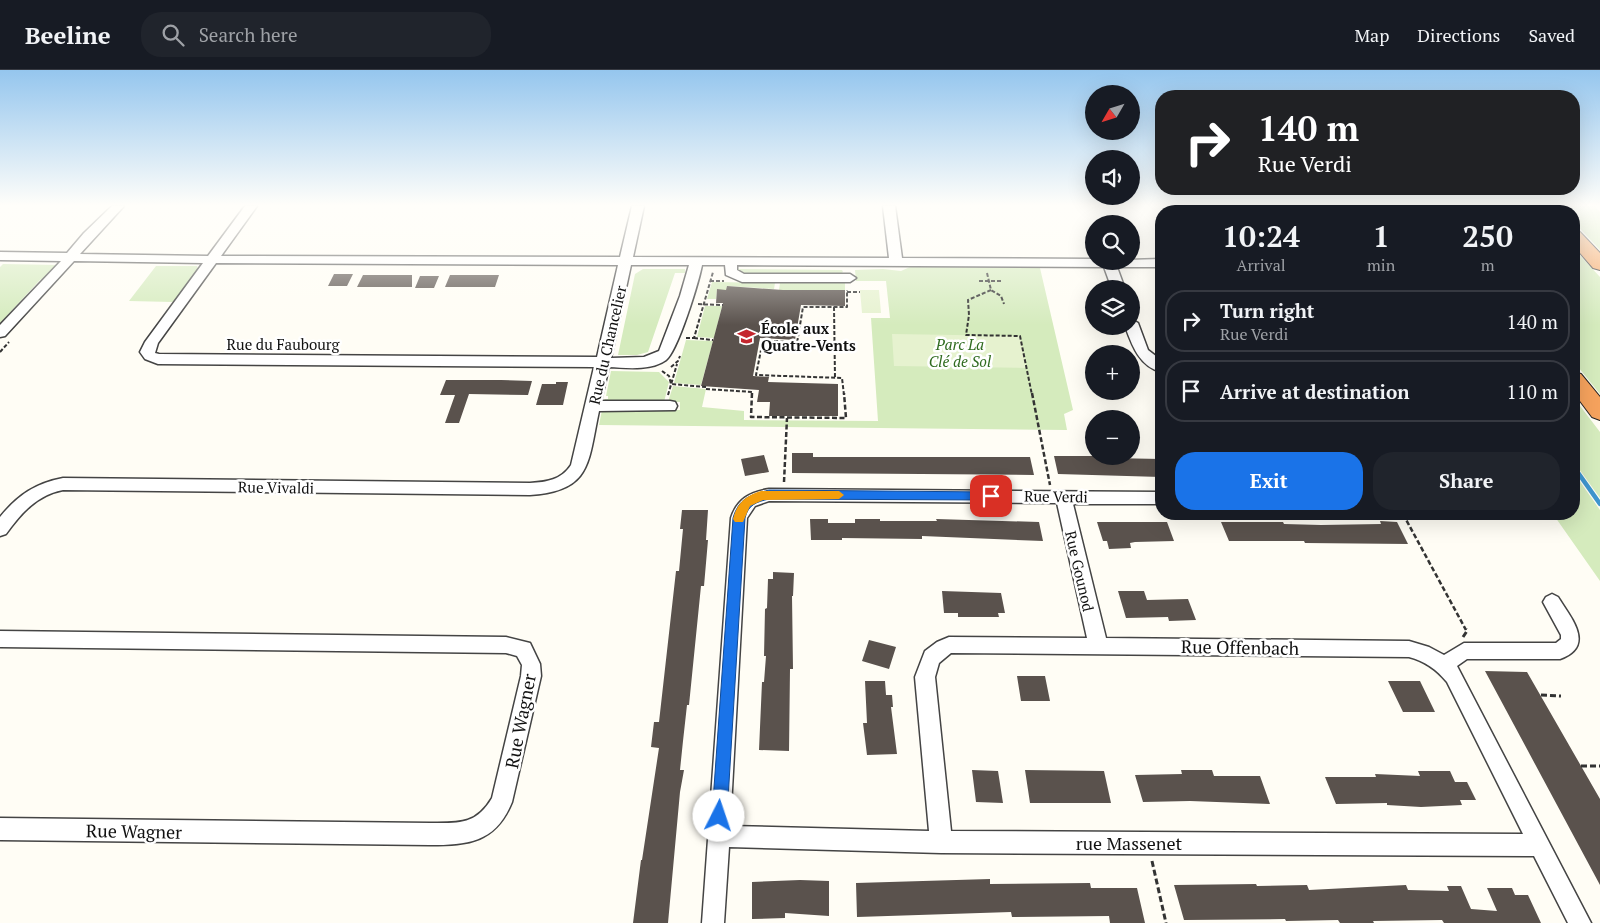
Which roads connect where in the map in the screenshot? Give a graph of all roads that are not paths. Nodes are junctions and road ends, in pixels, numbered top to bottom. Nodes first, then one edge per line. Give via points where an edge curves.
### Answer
1 (79, 246) edge
2 (222, 246) edge
3 (629, 246) edge
4 (894, 246) edge
5 (1583, 246) edge
6 (0, 256) edge
7 (71, 257) junction
8 (213, 259) junction
9 (626, 260) junction
10 (696, 261) junction
11 (731, 261) junction
12 (849, 262) junction
13 (896, 262) junction
14 (1085, 263) edge
15 (1140, 263) edge
16 (1155, 263) edge
17 (1600, 264) edge
18 (851, 289) joint
19 (0, 333) edge
20 (1136, 335) edge
21 (602, 362) junction
22 (1155, 362) edge
23 (1580, 387) edge
24 (668, 404) road end
25 (592, 406) junction
26 (1600, 412) edge
27 (568, 480) joint
28 (1057, 492) junction
29 (1155, 498) edge
30 (0, 529) edge
31 (1552, 602) dead end
32 (0, 639) edge
33 (1098, 645) junction
34 (1444, 665) junction
35 (0, 829) edge
36 (718, 836) junction
37 (941, 842) junction
38 (1540, 845) junction
39 (713, 923) edge
40 (1580, 923) edge

1 - 7 street
2 - 8 street, Rue du Faubourg
3 - 9 street, Rue du Chancelier
4 - 13 street
5 - 17 highway
6 - 7 street
7 - 8 street
7 - 19 street
8 - 9 street
8 - 21 street, Rue du Faubourg via 148,348 150,356 158,359
9 - 10 street
9 - 21 street, Rue du Chancelier
10 - 11 street
10 - 21 street via 676,329 664,356 648,362
11 - 12 street
11 - 18 lane via 731,272 739,278
12 - 13 street
12 - 18 street
13 - 14 street
15 - 16 street
20 - 22 street via 1142,352
21 - 25 street, Rue du Chancelier
23 - 26 highway
24 - 25 street
25 - 27 street, Rue du Chancelier via 579,466
27 - 30 street, Rue Vivaldi via 552,488 530,490 63,484 49,487 20,503
28 - 29 street, Rue Verdi
28 - 33 street, Rue Gounod
28 - 36 street, Rue Verdi via 769,495 746,503 739,518
31 - 34 street via 1570,634 1567,648 1560,651 1464,651
32 - 35 street, Rue Wagner via 506,644 523,649 531,664 531,676 502,802 492,819 470,832
33 - 34 street, Rue Offenbach via 1409,649 1428,654
33 - 37 street, Rue Offenbach via 960,644 949,645 933,654 926,677
34 - 38 street, Rue Offenbach via 1454,676
36 - 37 street, rue Massenet
36 - 39 street, Rue Verdi
37 - 38 street, rue Massenet
38 - 40 street, Rue Offenbach

